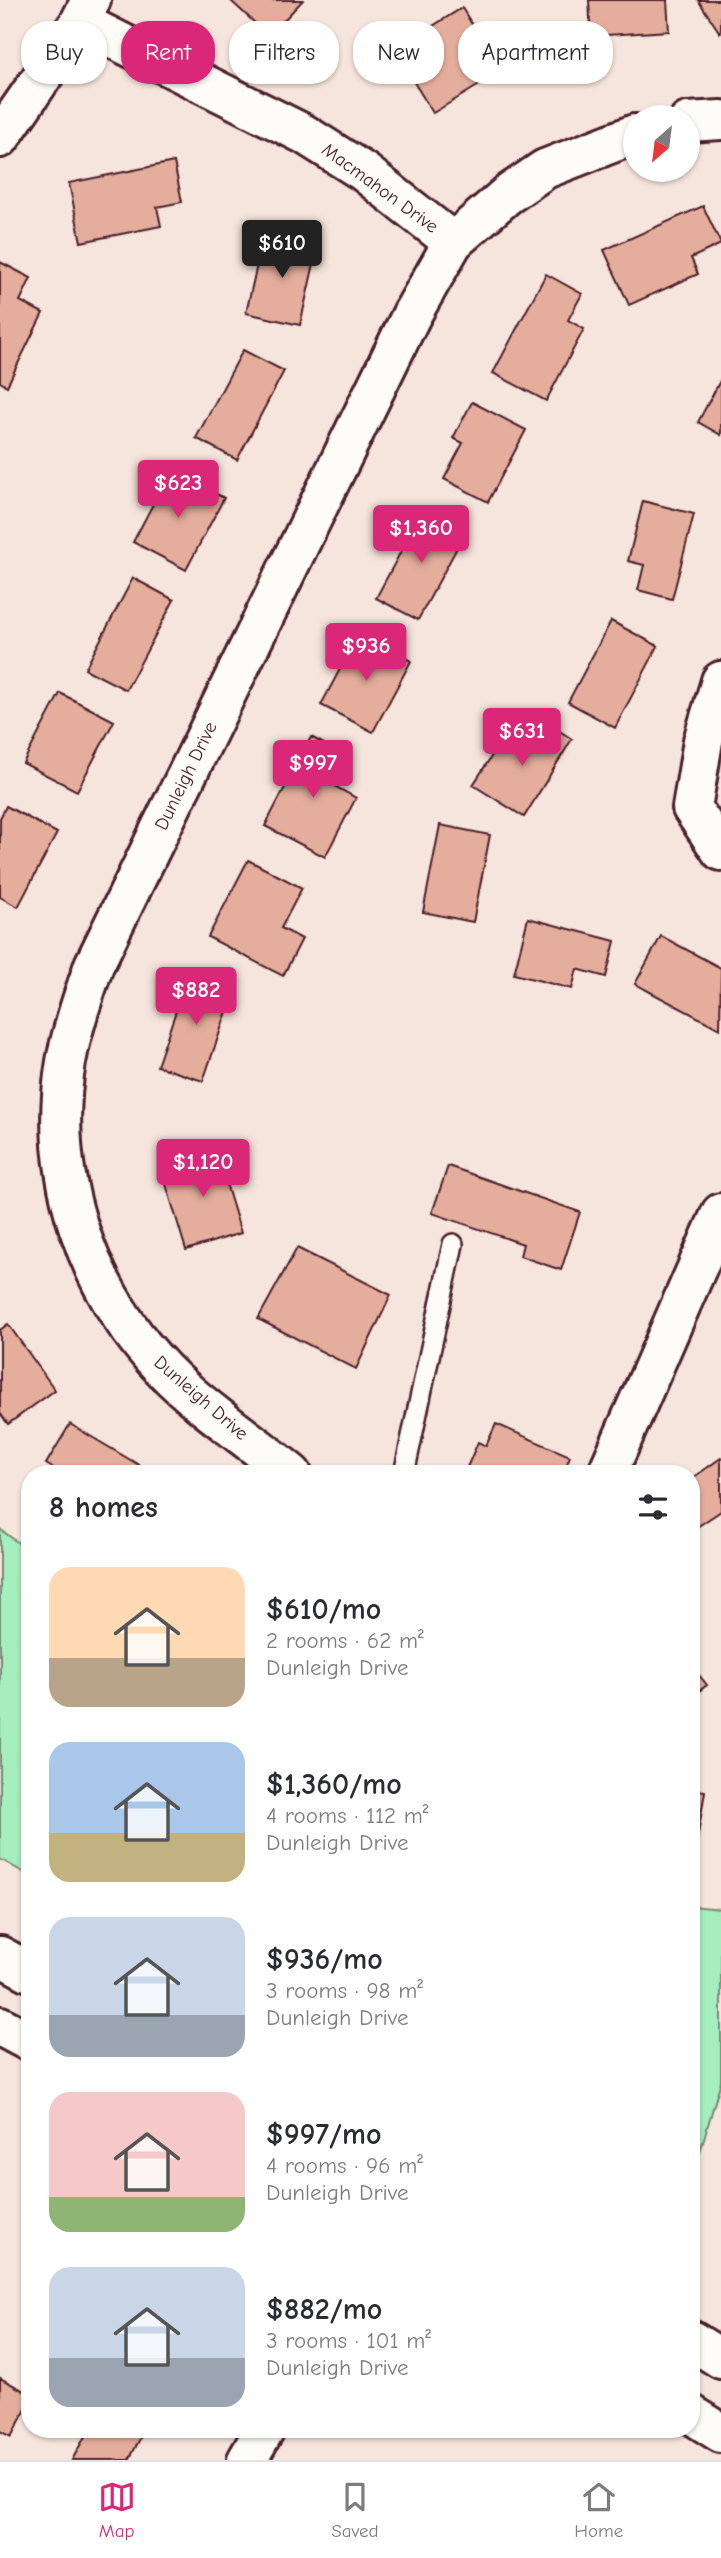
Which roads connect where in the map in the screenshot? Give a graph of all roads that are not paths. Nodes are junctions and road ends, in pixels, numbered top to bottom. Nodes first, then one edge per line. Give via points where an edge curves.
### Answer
1 (85, 11) edge
2 (721, 120) edge
3 (700, 121) edge
4 (0, 138) edge
5 (623, 139) edge
6 (453, 242) junction
7 (721, 681) edge
8 (721, 851) edge
9 (721, 1213) edge
10 (453, 1244) dead end
11 (281, 1465) edge
12 (406, 1465) edge
13 (611, 1465) edge
14 (0, 1956) edge
15 (21, 1967) edge
16 (0, 2026) edge
17 (21, 2037) edge
18 (700, 2346) edge
19 (721, 2359) edge
20 (700, 2419) edge
21 (721, 2432) edge
22 (260, 2438) edge
23 (247, 2460) edge

1 - 4 street
1 - 6 street, Macmahon Drive via 365,172
2 - 3 street
5 - 6 street, Dunleigh Drive via 545,169
6 - 11 street, Dunleigh Drive via 412,314 94,965 66,1063 61,1115 64,1164 74,1214 103,1287 166,1371
7 - 8 street via 703,741 692,808
9 - 13 street
10 - 12 lane
14 - 15 street
16 - 17 street
18 - 19 street
20 - 21 street
22 - 23 street

